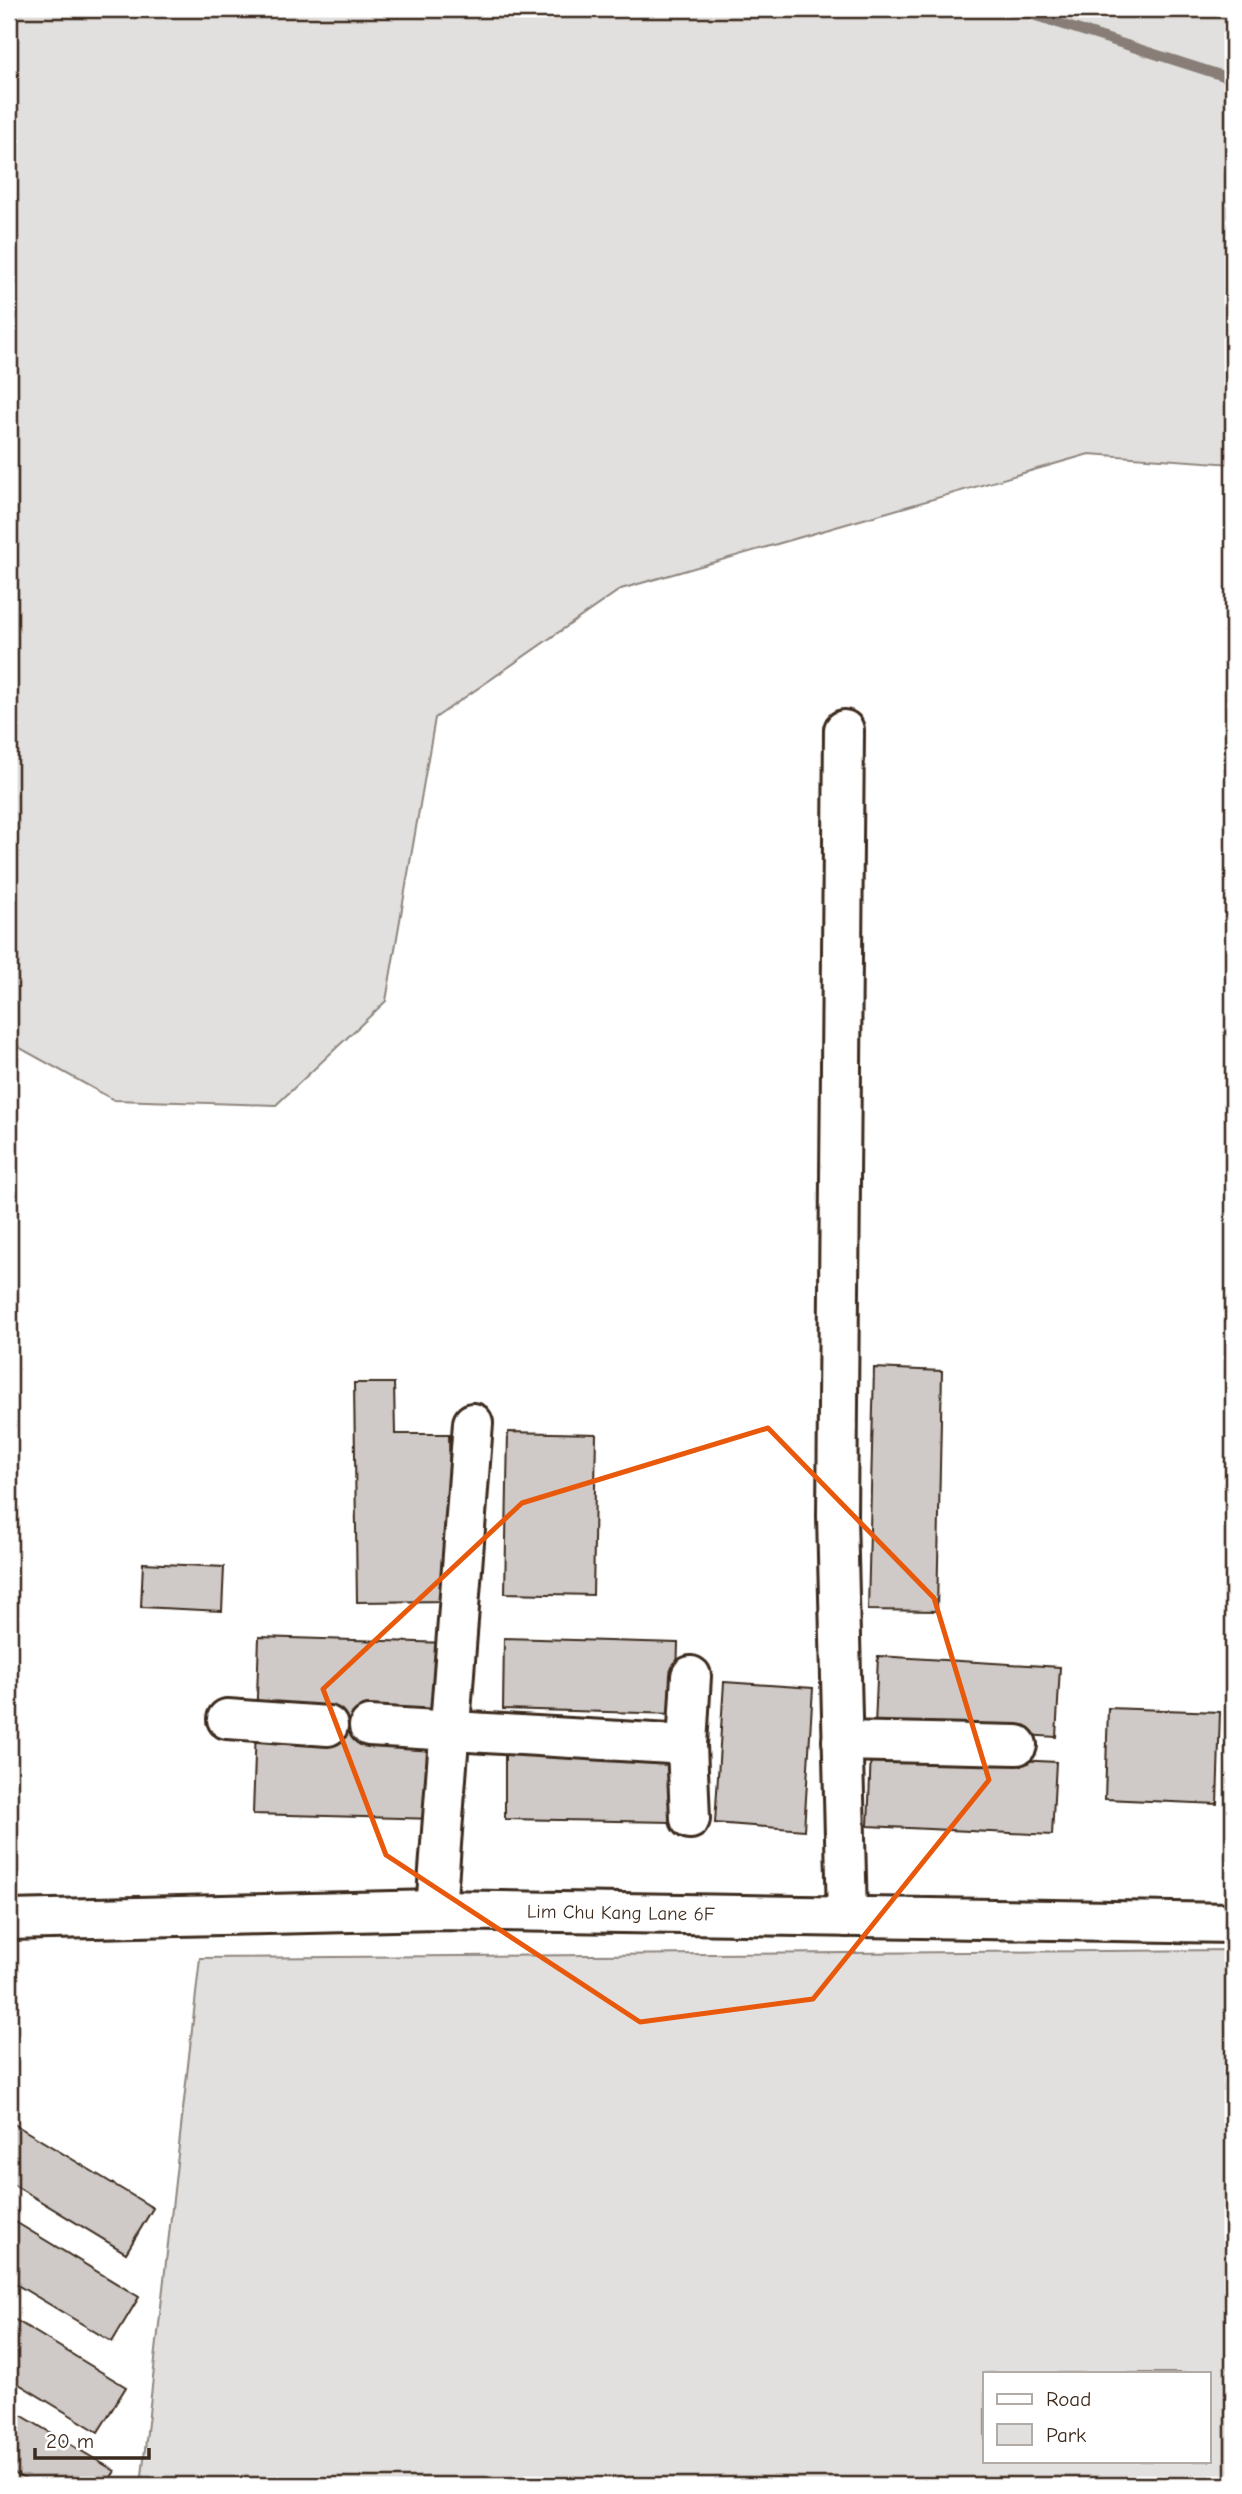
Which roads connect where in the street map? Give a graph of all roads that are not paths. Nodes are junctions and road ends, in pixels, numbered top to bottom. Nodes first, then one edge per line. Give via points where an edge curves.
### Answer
1 (844, 730) dead end
2 (473, 1423) dead end
3 (691, 1676) dead end
4 (227, 1719) dead end
5 (328, 1726) dead end
6 (369, 1726) dead end
7 (450, 1732) junction
8 (842, 1741) junction
9 (687, 1745) junction
10 (1017, 1745) dead end
11 (690, 1819) dead end
12 (436, 1910) junction
13 (847, 1917) junction
14 (9, 1920) edge
15 (1233, 1923) edge

1 - 8 street via 837,1516
2 - 7 street
3 - 9 street
4 - 5 street
6 - 7 street
7 - 9 street
7 - 12 street
8 - 10 street
8 - 13 street
9 - 11 street
12 - 13 street, Lim Chu Kang Lane 6F
12 - 14 street, Lim Chu Kang Lane 6F
13 - 15 street, Lim Chu Kang Lane 6F

